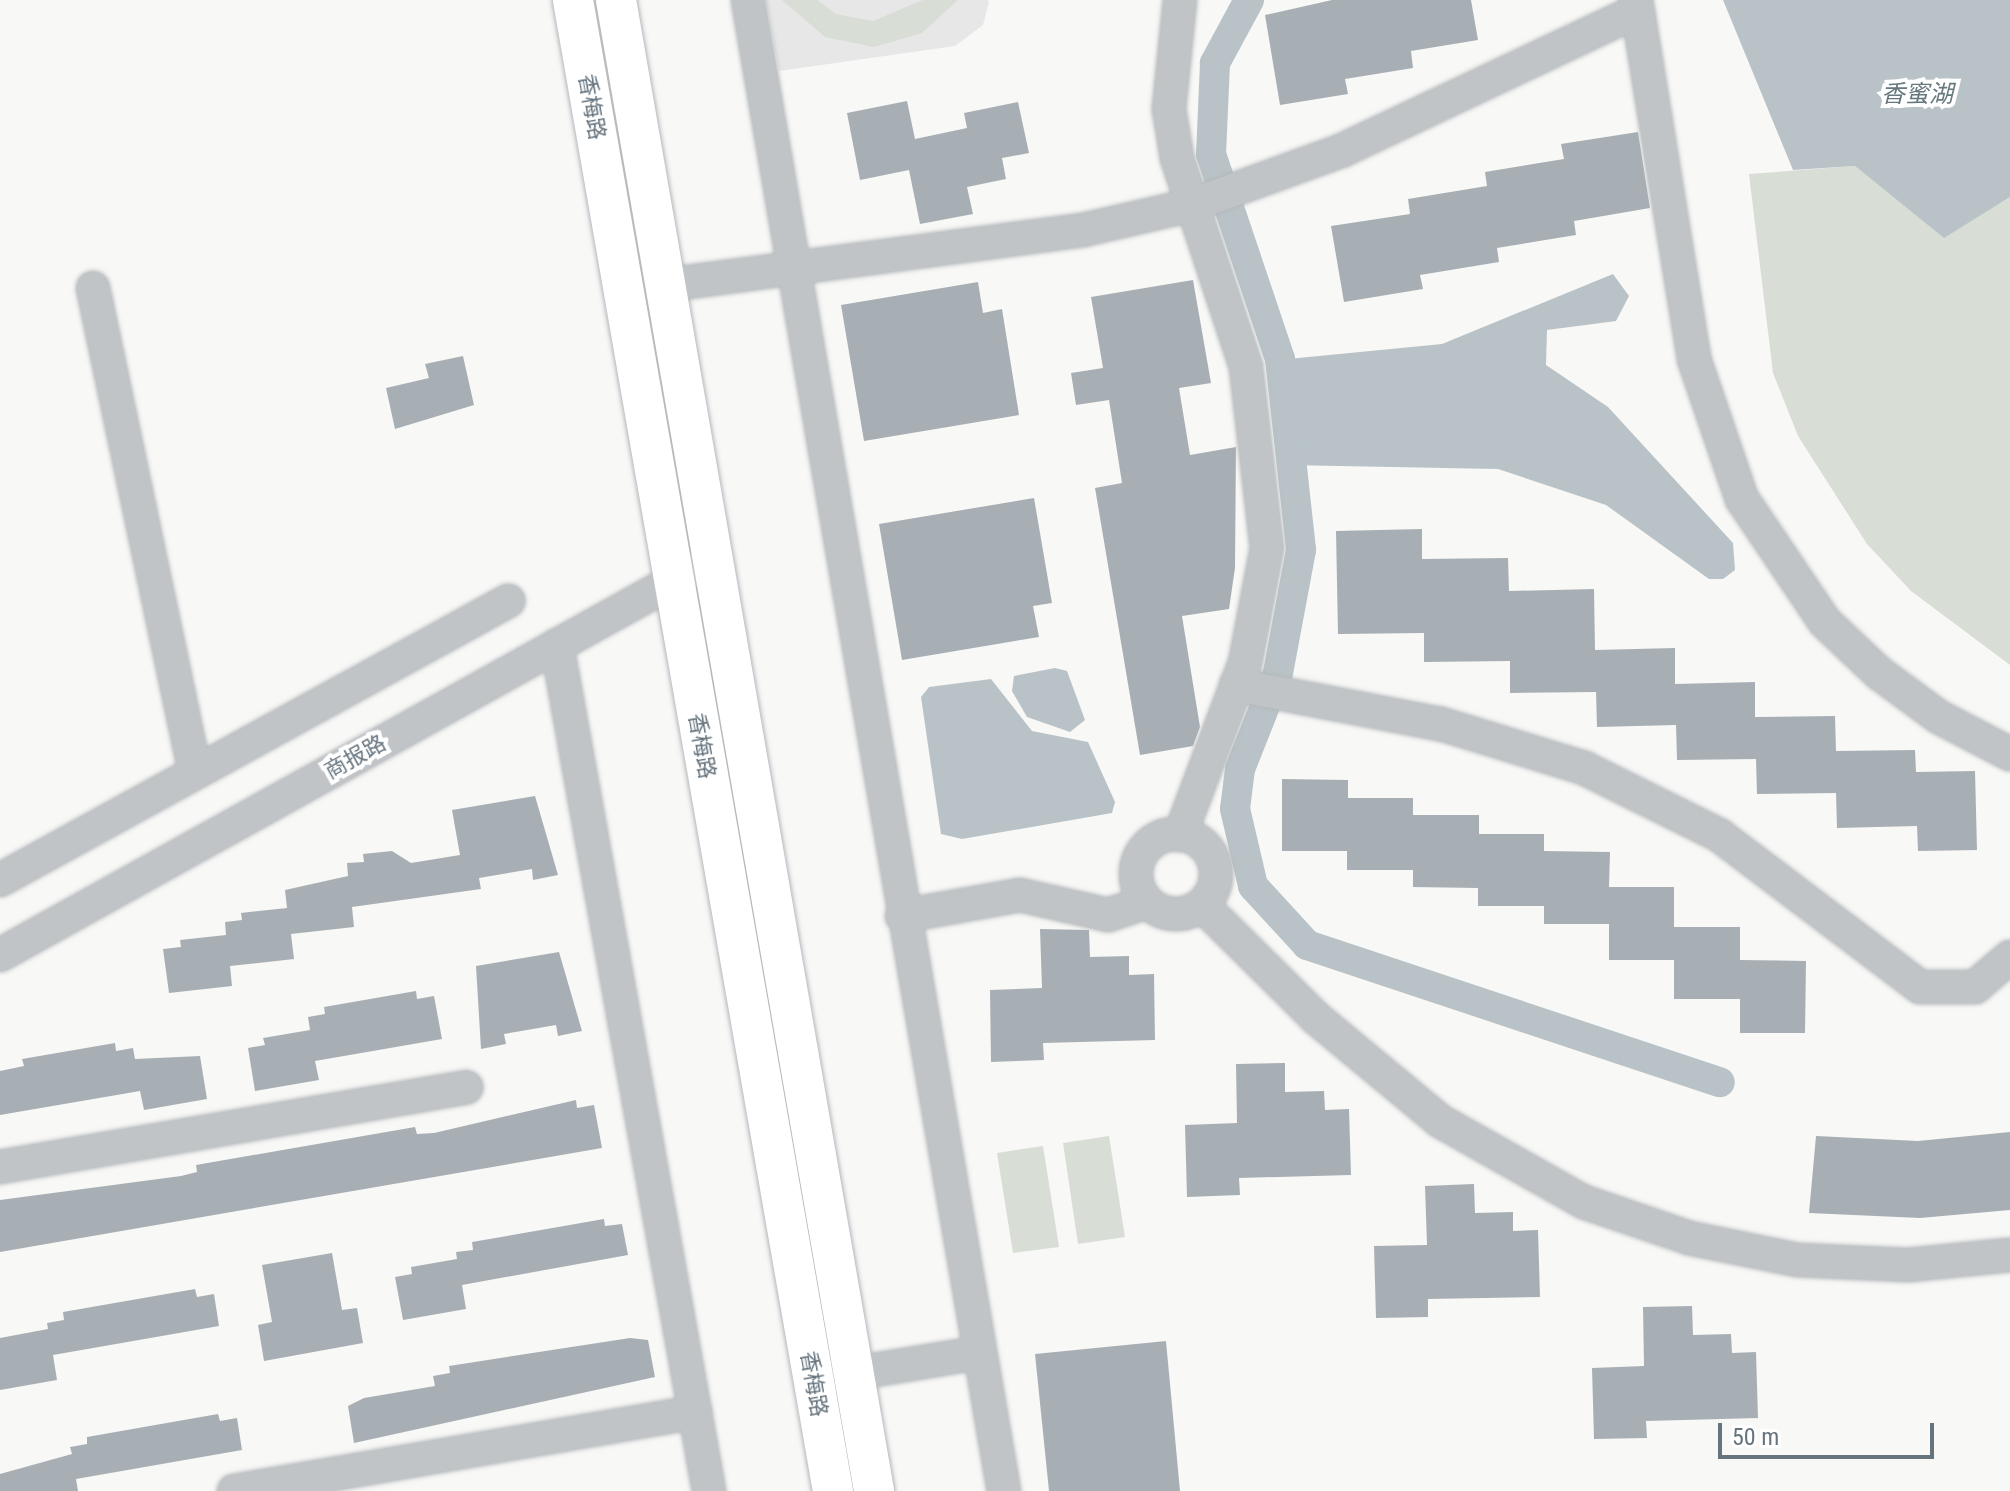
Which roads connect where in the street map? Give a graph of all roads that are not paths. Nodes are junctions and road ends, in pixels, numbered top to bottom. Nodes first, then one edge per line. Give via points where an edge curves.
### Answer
1 (573, 0) edge
2 (616, 0) edge
3 (748, 0) edge
4 (1180, 0) edge
5 (1636, 6) edge
6 (1192, 205) junction
7 (794, 265) junction
8 (665, 285) junction
9 (93, 288) dead end
10 (711, 559) junction
11 (673, 580) junction
12 (508, 601) dead end
13 (557, 645) junction
14 (1236, 685) junction
15 (2010, 754) edge
16 (194, 768) junction
17 (1180, 835) junction
18 (0, 880) edge
19 (1147, 902) junction
20 (1202, 905) junction
21 (902, 916) junction
22 (0, 955) edge
23 (2010, 957) edge
24 (466, 1087) dead end
25 (0, 1167) edge
26 (2010, 1255) edge
27 (978, 1353) junction
28 (853, 1373) junction
29 (814, 1380) junction
30 (695, 1412) junction
31 (234, 1491) edge
32 (709, 1491) edge
33 (833, 1491) edge
34 (874, 1491) edge
35 (1004, 1491) edge

1 - 11 main road, 香梅路
2 - 8 main road, 香梅路
3 - 7 street
4 - 6 street via 1169,109
5 - 6 street via 1259,185
5 - 15 street via 1694,359 1742,499 1779,563 1868,663 1939,717
6 - 7 street via 1083,230
6 - 14 street via 1243,355 1263,468 1267,548
7 - 8 street
7 - 21 street
8 - 10 main road, 香梅路
9 - 16 street
10 - 11 street, 商报路
10 - 28 main road, 香梅路
11 - 13 street, 商报路
11 - 29 main road, 香梅路
12 - 16 street
13 - 22 street, 商报路
13 - 30 street
14 - 17 street
14 - 23 street via 1514,743 1653,799 1781,876 1920,987 1975,987
16 - 18 street
17 - 19 street via 1157,839 1141,854 1137,880
17 - 20 street via 1205,847 1215,866
19 - 20 street via 1177,914
19 - 21 street via 1108,915 1020,895
20 - 26 street via 1316,1018 1440,1121 1584,1202 1689,1238 1797,1260 1908,1265
21 - 27 street
24 - 25 street
27 - 28 street
27 - 35 street
28 - 29 street
28 - 34 main road, 香梅路
29 - 33 main road, 香梅路
30 - 31 street
30 - 32 street

